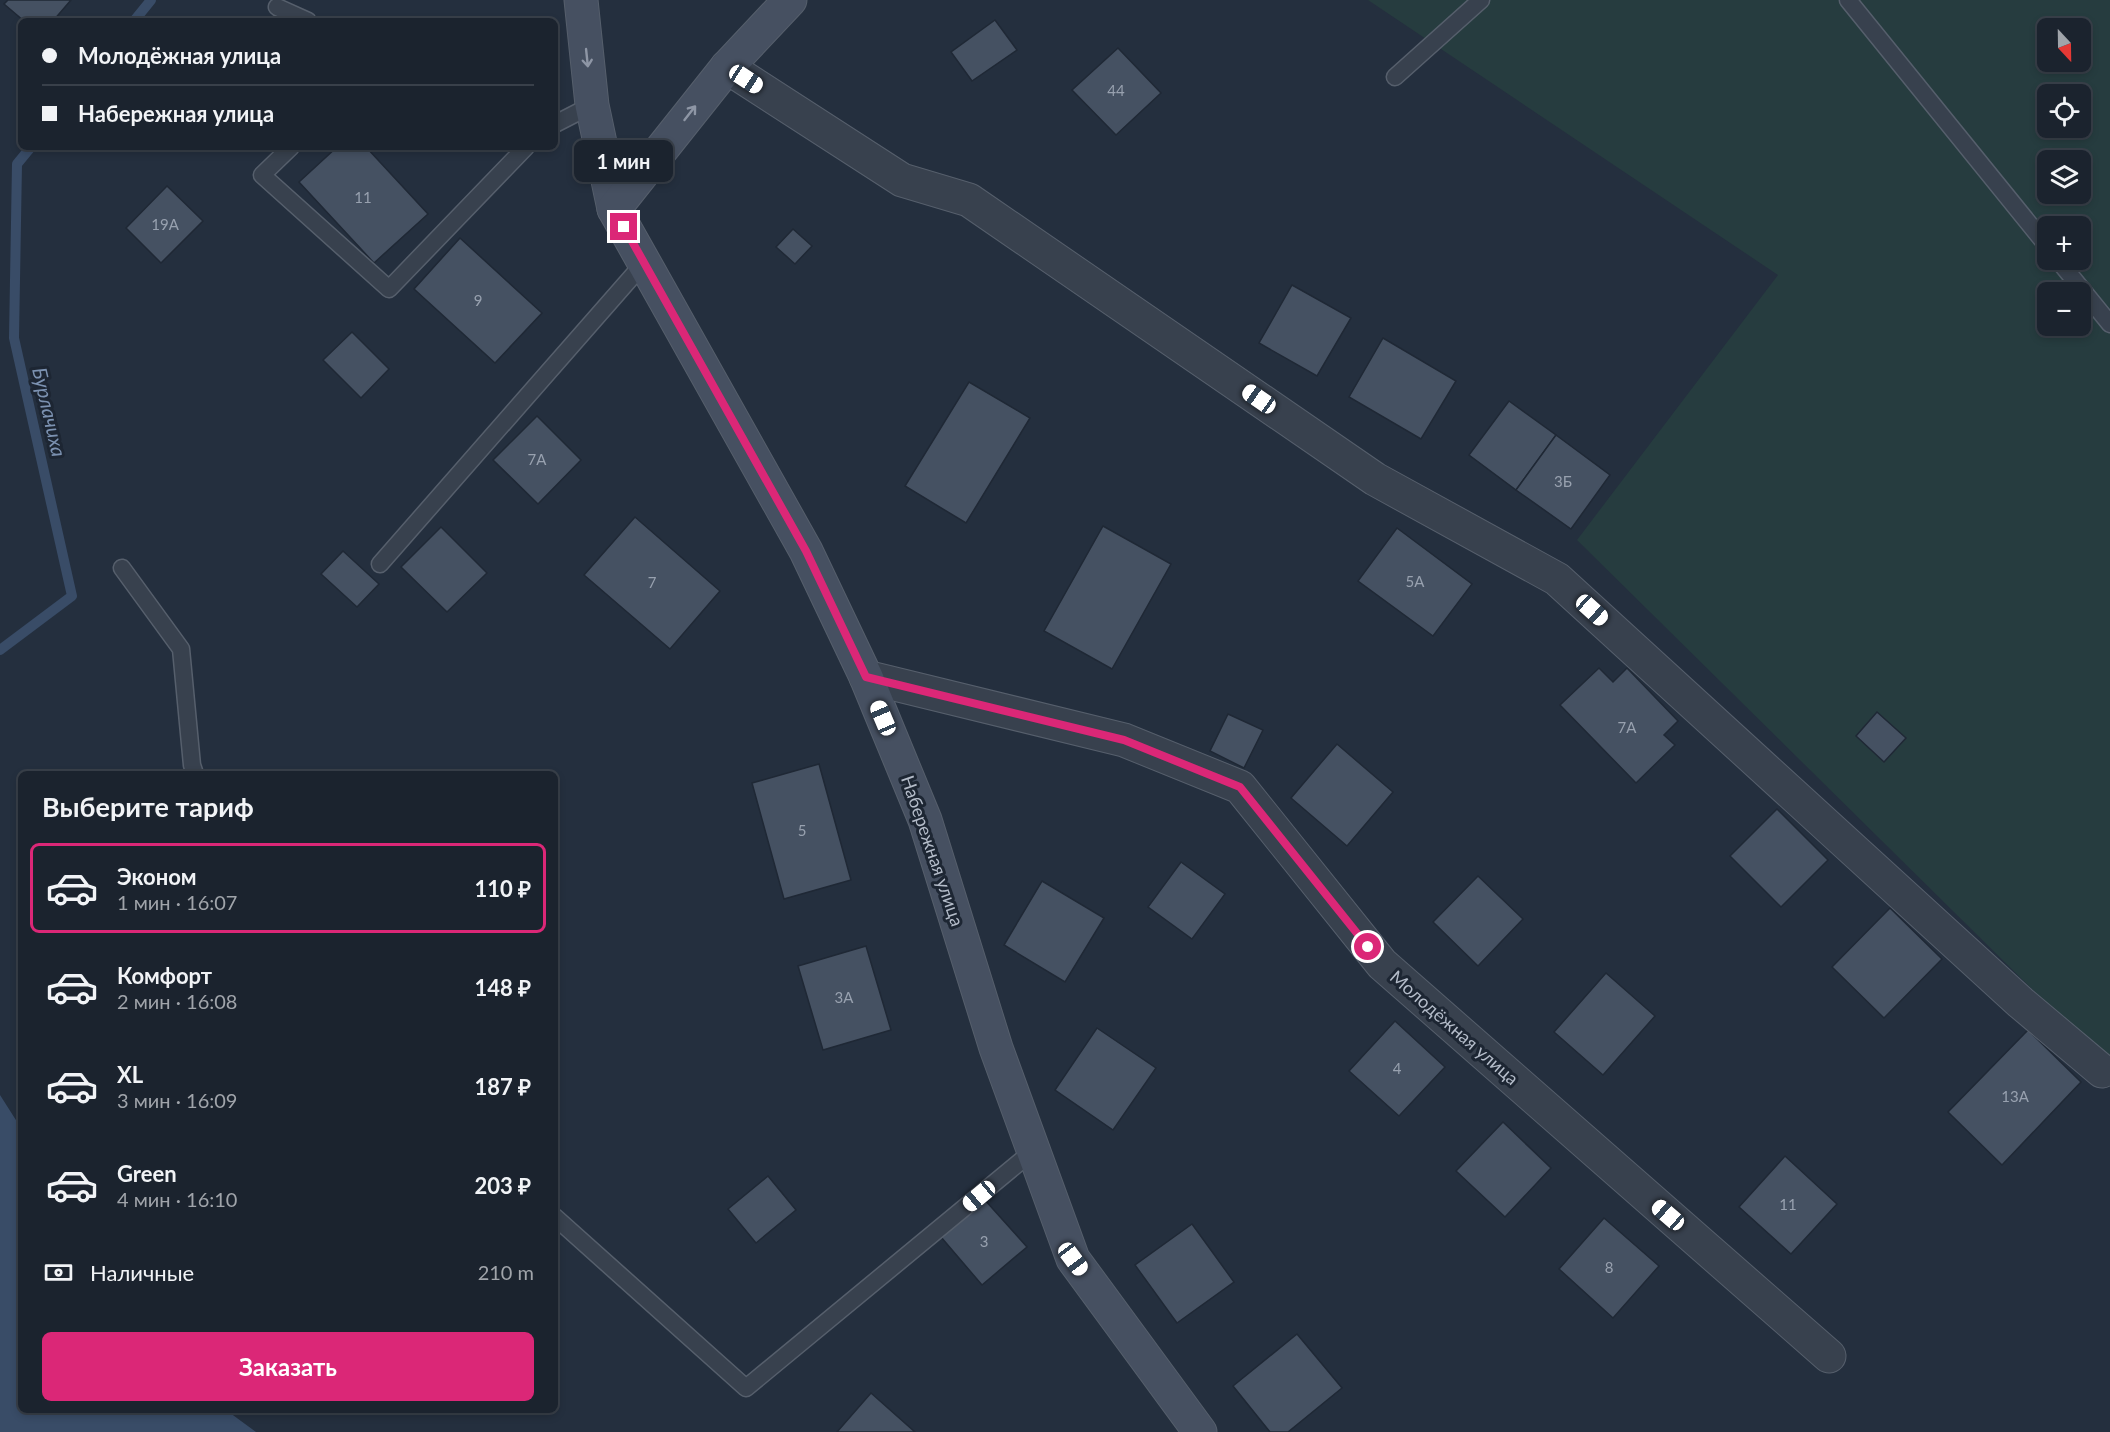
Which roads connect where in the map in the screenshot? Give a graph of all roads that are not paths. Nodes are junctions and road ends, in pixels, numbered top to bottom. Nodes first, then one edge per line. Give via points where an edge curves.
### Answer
1 (581, 0) edge
2 (790, 0) edge
3 (1481, 0) edge
4 (1848, 0) edge
5 (277, 7) dead end
6 (301, 18) edge
7 (727, 67) junction
8 (1395, 77) dead end
9 (592, 105) junction
10 (558, 122) edge
11 (288, 150) edge
12 (523, 150) edge
13 (614, 208) junction
14 (2037, 233) edge
15 (644, 264) junction
16 (2066, 270) edge
17 (2110, 324) edge
18 (380, 564) dead end
19 (122, 568) dead end
20 (866, 677) junction
21 (194, 771) edge
22 (2102, 1071) dead end
23 (1033, 1151) junction
24 (558, 1220) edge
25 (1829, 1356) dead end
26 (1200, 1432) edge

1 -> 9 street, Набережная улица
2 - 7 street
3 - 8 lane
4 - 14 lane
5 - 6 lane
13 -> 7 street
7 - 22 street via 902,180 969,200 1375,479 1557,579 2020,1002
9 - 10 lane
9 - 13 street, Набережная улица
11 - 12 lane via 262,175 389,290
13 - 15 street, Набережная улица
15 - 18 lane
15 - 20 street, Набережная улица via 806,551
16 - 17 lane
19 - 21 lane via 181,649
20 - 23 street, Набережная улица via 925,820 996,1048
20 - 25 street, Молодёжная улица via 1124,740 1240,787 1382,964
23 - 24 lane via 746,1388
23 - 26 street, Набережная улица via 1073,1259

